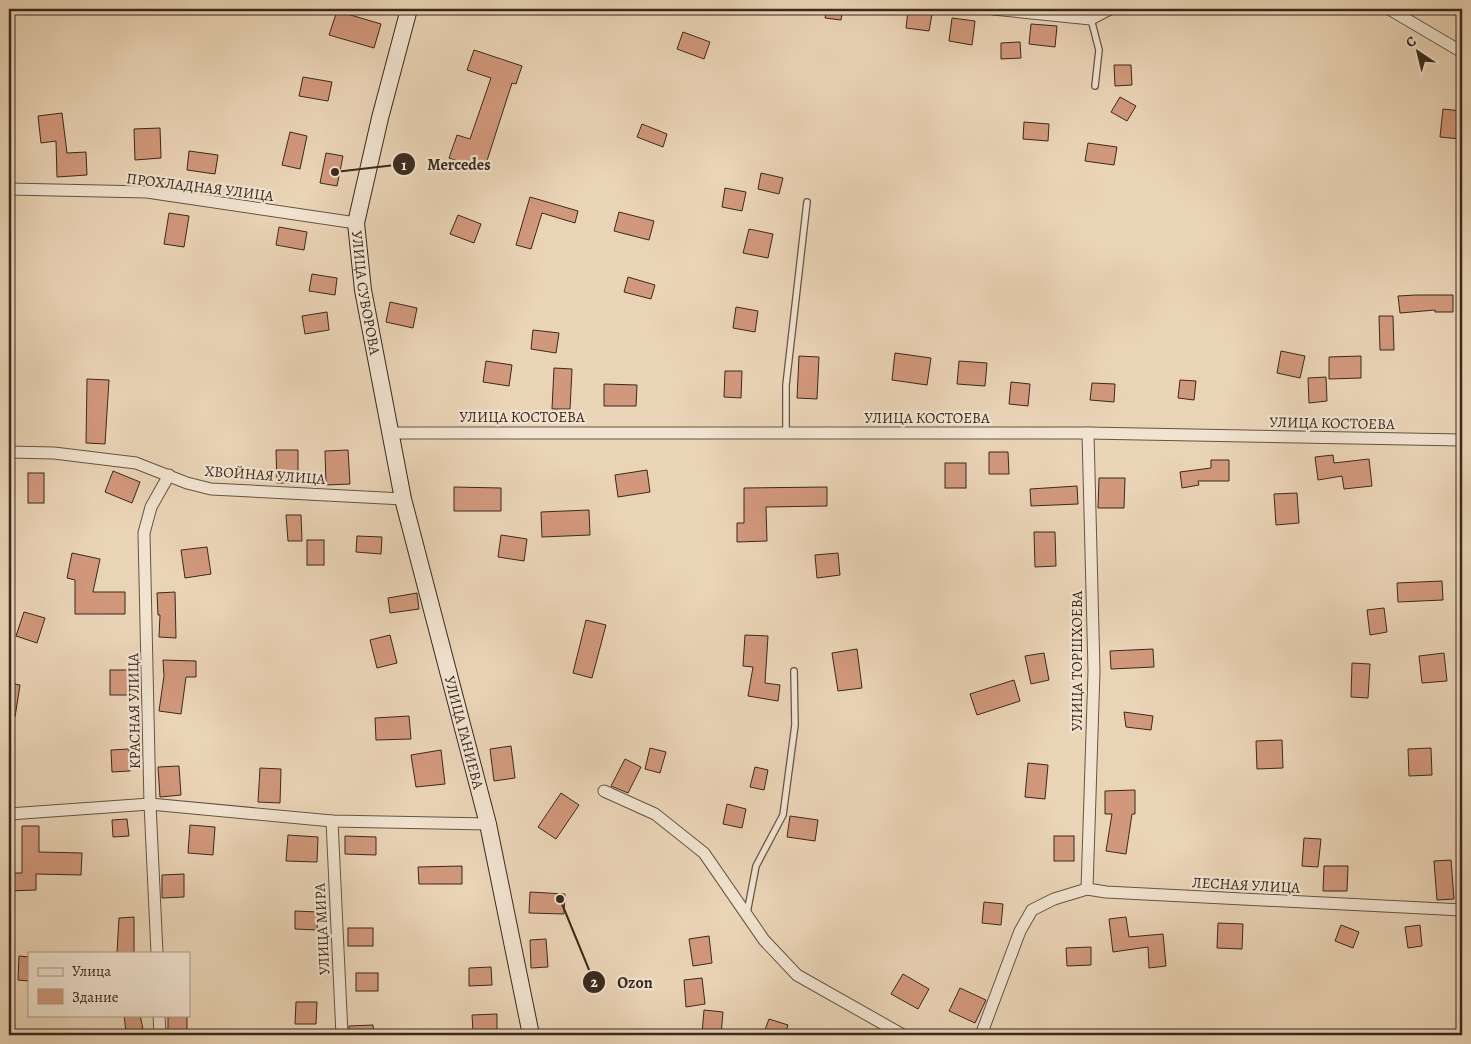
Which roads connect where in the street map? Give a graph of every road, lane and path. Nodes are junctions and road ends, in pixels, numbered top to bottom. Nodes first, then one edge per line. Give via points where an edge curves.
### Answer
1 (410, 9) edge
2 (993, 9) edge
3 (1110, 9) edge
4 (1389, 9) edge
5 (1091, 19) junction
6 (1462, 52) edge
7 (1095, 86) dead end
8 (9, 189) edge
9 (807, 202) dead end
10 (356, 223) junction
11 (391, 432) junction
12 (786, 432) junction
13 (1088, 433) junction
14 (1462, 440) edge
15 (9, 452) edge
16 (169, 475) junction
17 (403, 499) junction
18 (794, 671) dead end
19 (604, 791) dead end
20 (150, 804) junction
21 (9, 814) edge
22 (332, 821) junction
23 (488, 824) junction
24 (1088, 889) junction
25 (1462, 910) edge
26 (747, 913) junction
27 (156, 952) edge
28 (159, 1016) edge
29 (160, 1035) edge
30 (342, 1035) edge
31 (532, 1035) edge
32 (903, 1035) edge
33 (981, 1035) edge

1 - 10 main road, УЛИЦА СУВОРОВА
2 - 5 street
3 - 5 street
4 - 6 street
5 - 7 lane via 1098,50
8 - 10 street, ПРОХЛАДНАЯ УЛИЦА via 147,192
9 - 12 lane via 786,385
10 - 11 main road, УЛИЦА СУВОРОВА via 363,290
11 - 12 street, УЛИЦА КОСТОЕВА
11 - 17 main road, УЛИЦА ГАНИЕВА
12 - 13 street, УЛИЦА КОСТОЕВА
13 - 14 street, УЛИЦА КОСТОЕВА
13 - 24 street, УЛИЦА ТОРШХОЕВА via 1094,671
15 - 16 street, ХВОЙНАЯ УЛИЦА via 54,452 136,463
16 - 17 street, ХВОЙНАЯ УЛИЦА via 211,489
16 - 20 street, КРАСНАЯ УЛИЦА via 152,507 144,533
17 - 23 main road, УЛИЦА ГАНИЕВА
18 - 26 lane via 795,725 782,815 756,866
19 - 26 street via 655,814 704,853
20 - 21 street
20 - 22 street
20 - 27 street, КРАСНАЯ УЛИЦА
22 - 23 street
22 - 30 street, УЛИЦА МИРА
23 - 31 main road, УЛИЦА ГАНИЕВА
24 - 25 street, ЛЕСНАЯ УЛИЦА
24 - 33 street, ЛЕСНАЯ УЛИЦА via 1054,898 1032,910 1020,931
26 - 32 street via 764,940 797,975
28 - 29 street

